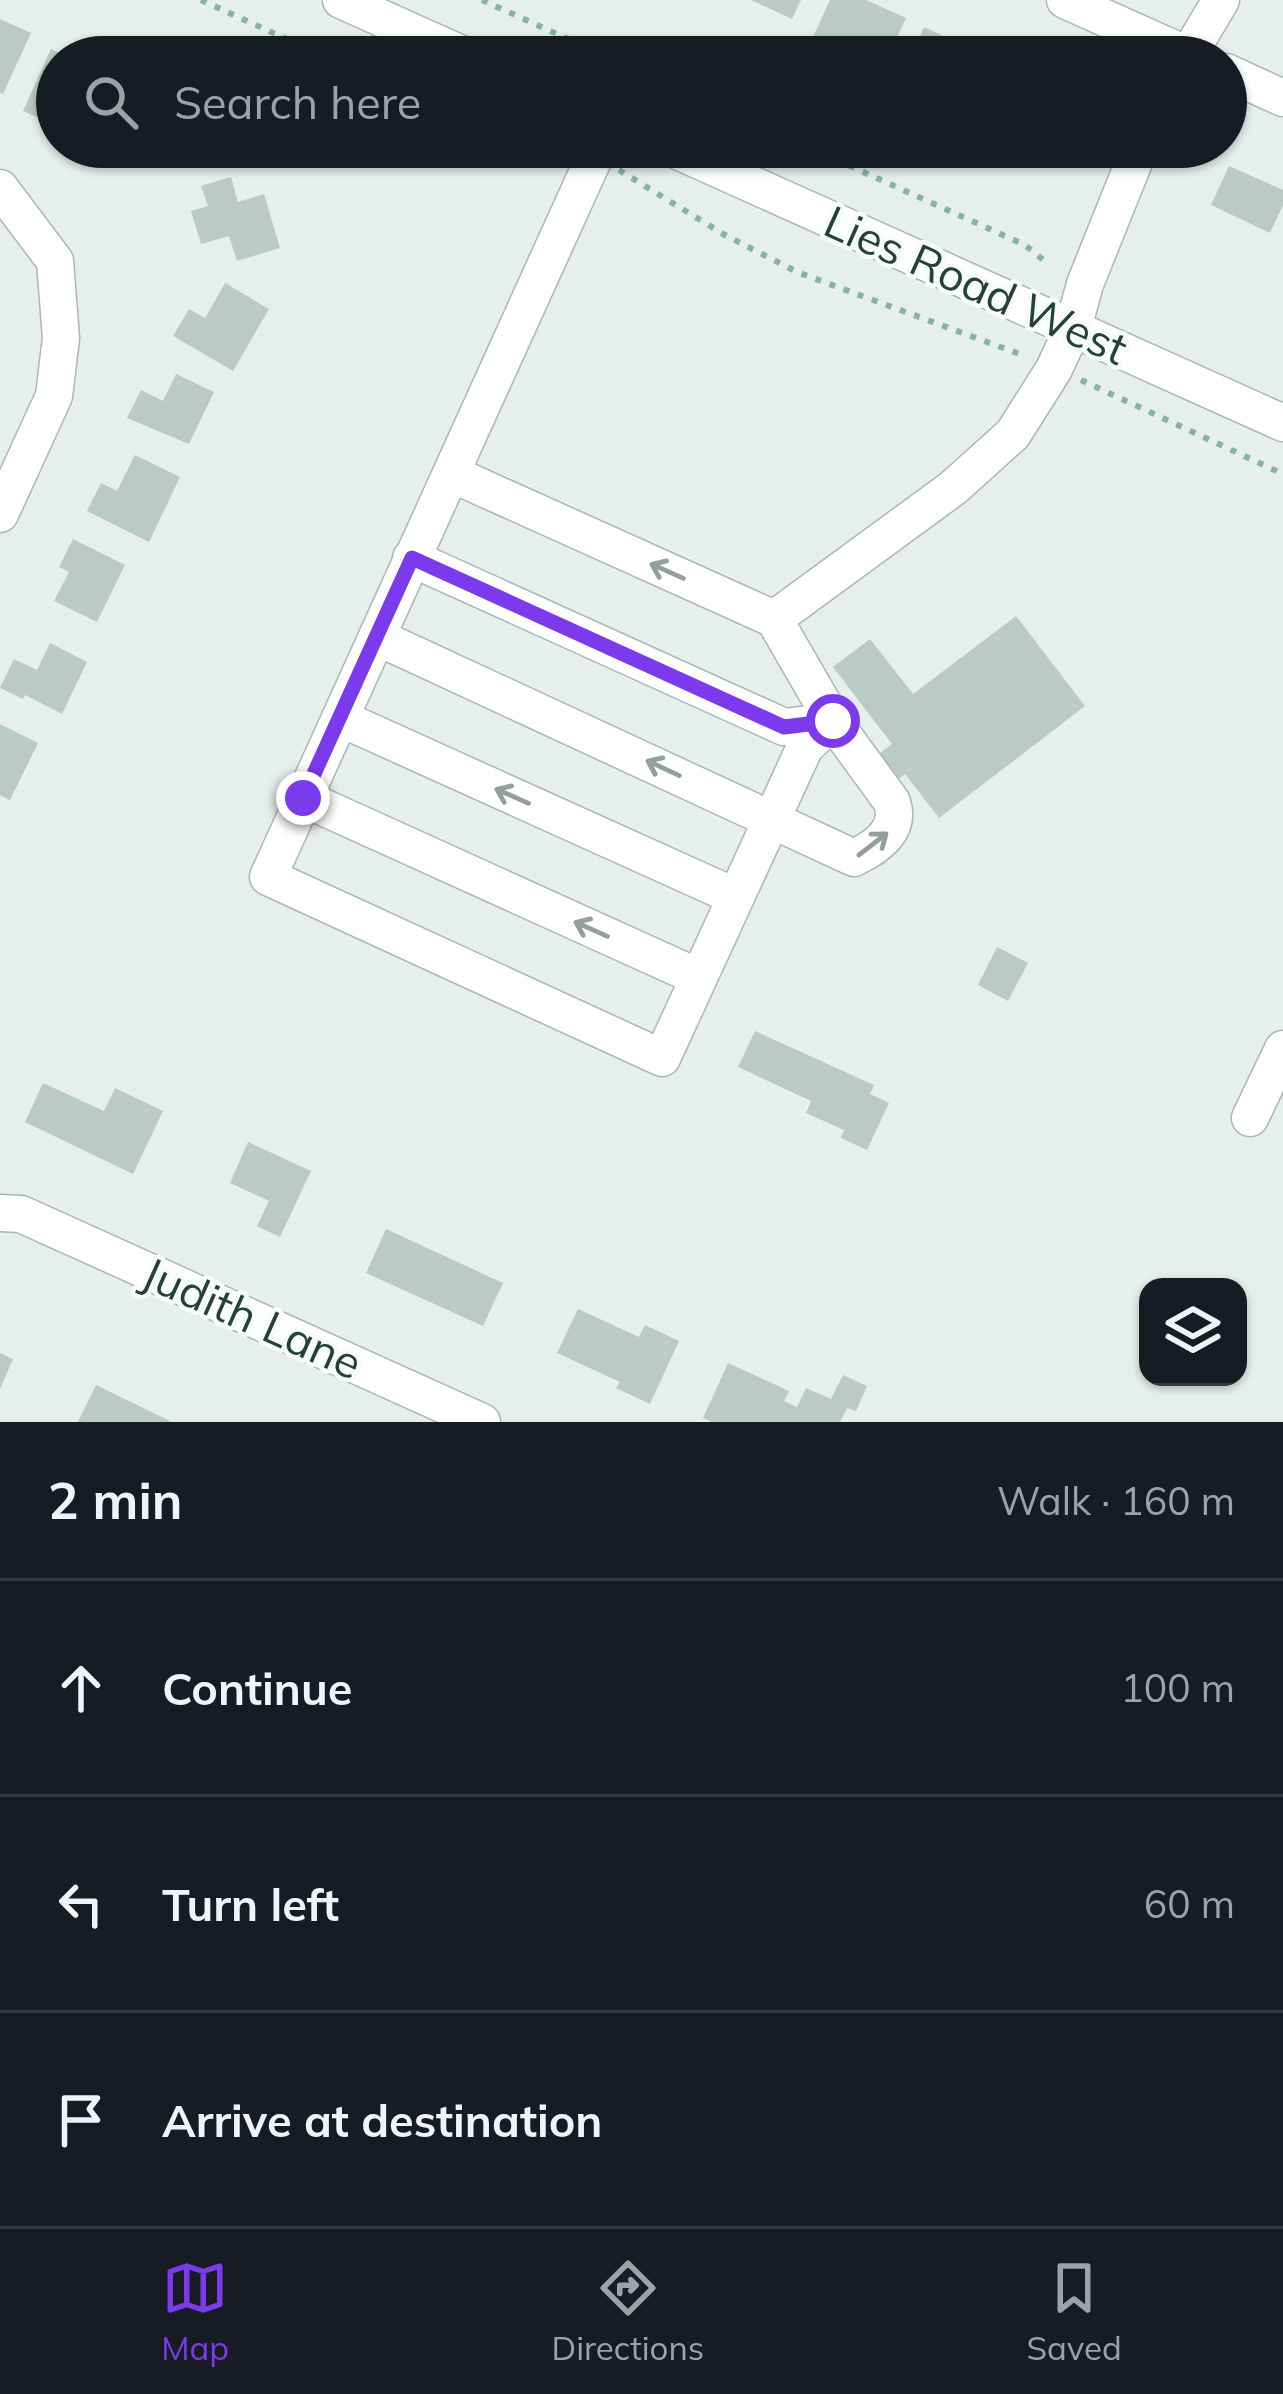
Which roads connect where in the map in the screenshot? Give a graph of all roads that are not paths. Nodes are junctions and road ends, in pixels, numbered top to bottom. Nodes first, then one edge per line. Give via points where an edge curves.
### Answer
1 (341, 0) edge
2 (1065, 0) edge
3 (1221, 0) edge
4 (421, 36) edge
5 (1145, 36) edge
6 (1200, 36) edge
7 (1247, 82) edge
8 (1283, 98) edge
9 (590, 168) edge
10 (716, 168) edge
11 (1131, 168) edge
12 (0, 188) edge
13 (1073, 328) junction
14 (1283, 423) edge
15 (452, 474) junction
16 (0, 514) edge
17 (412, 558) junction
18 (774, 619) junction
19 (377, 638) junction
20 (340, 718) junction
21 (833, 721) junction
22 (303, 798) junction
23 (770, 817) junction
24 (734, 896) junction
25 (698, 977) junction
26 (1283, 1049) edge
27 (1250, 1118) dead end
28 (11, 1214) edge
29 (482, 1422) edge

1 - 4 street
2 - 5 street
3 - 6 street
7 - 8 street
9 - 15 street
10 - 13 street, Lies Road West
11 - 13 street
12 - 16 street via 55,261 62,338 54,396
13 - 14 street, Lies Road West
13 - 18 street via 1013,434
15 - 17 street
18 -> 15 street
17 - 19 street
17 - 21 street via 784,727
18 - 21 street
19 - 20 street
23 -> 19 street
20 - 22 street
24 -> 20 street
21 - 23 street via 805,747
23 -> 21 street via 854,858 890,830 892,802
25 -> 22 street
22 - 25 street via 268,877 662,1058
23 - 24 street
24 - 25 street
26 - 27 street
28 - 29 street, Judith Lane

